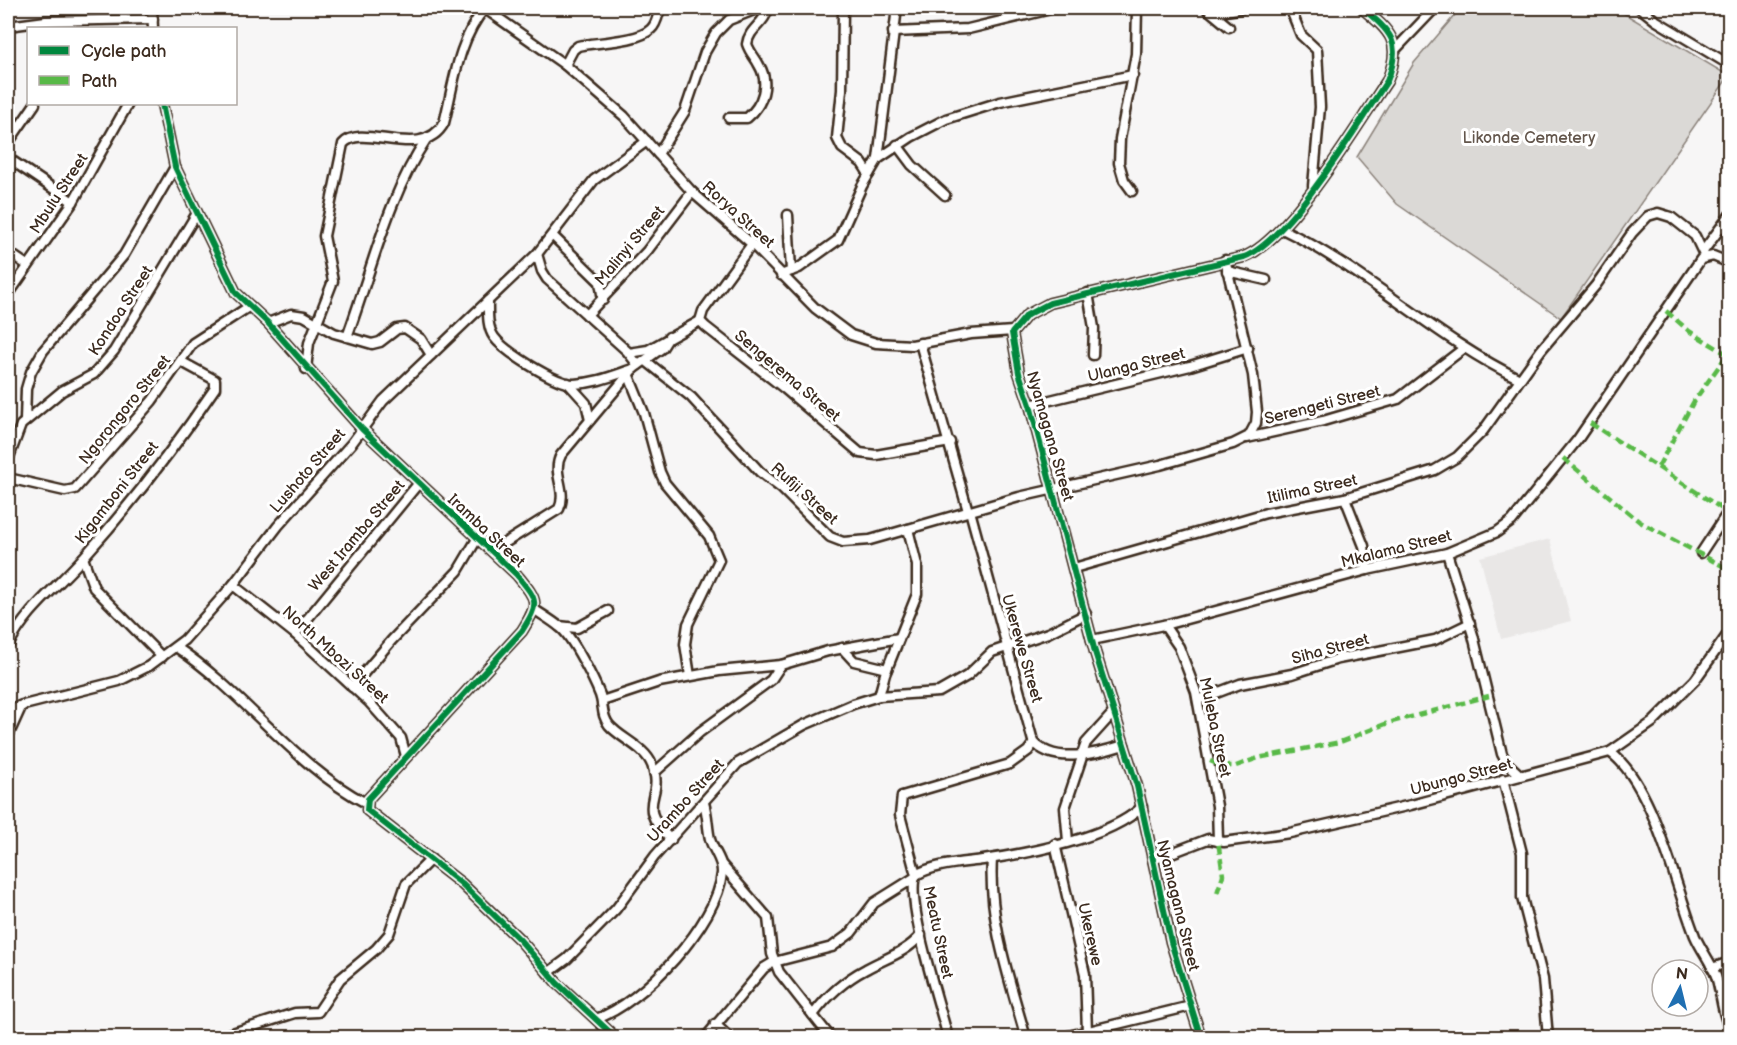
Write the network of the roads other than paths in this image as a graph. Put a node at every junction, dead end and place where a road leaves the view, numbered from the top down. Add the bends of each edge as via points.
1 (152, 8) edge
2 (660, 8) edge
3 (759, 8) edge
4 (768, 8) edge
5 (843, 8) edge
6 (897, 8) edge
7 (1054, 8) edge
8 (1137, 8) edge
9 (1206, 8) edge
10 (1243, 8) edge
11 (1290, 8) edge
12 (1362, 8) edge
13 (1435, 8) edge
14 (1640, 8) edge
15 (489, 9) edge
16 (1214, 13) junction
17 (153, 24) edge
18 (47, 25) edge
19 (8, 26) edge
20 (1229, 27) dead end
21 (893, 32) junction
22 (1395, 50) junction
23 (565, 65) junction
24 (1730, 65) edge
25 (1133, 75) junction
26 (34, 105) edge
27 (127, 105) edge
28 (162, 105) edge
29 (729, 118) dead end
30 (427, 138) junction
31 (647, 141) junction
32 (8, 143) edge
33 (897, 146) junction
34 (658, 154) junction
35 (8, 158) edge
36 (878, 159) junction
37 (175, 167) junction
38 (869, 174) junction
39 (1313, 188) junction
40 (1132, 190) dead end
41 (692, 192) junction
42 (945, 195) dead end
43 (73, 202) junction
44 (196, 213) junction
45 (1730, 215) edge
46 (788, 216) dead end
47 (1282, 229) junction
48 (553, 236) junction
49 (752, 244) junction
50 (8, 252) edge
51 (1704, 253) junction
52 (537, 254) junction
53 (1225, 260) junction
54 (1730, 263) edge
55 (27, 265) junction
56 (1227, 271) junction
57 (786, 273) junction
58 (1266, 280) dead end
59 (1088, 293) junction
60 (8, 295) edge
61 (603, 300) junction
62 (488, 301) junction
63 (250, 306) junction
64 (587, 315) junction
65 (700, 321) junction
66 (268, 323) junction
67 (318, 323) junction
68 (1013, 331) junction
69 (347, 337) junction
70 (669, 337) junction
71 (920, 344) junction
72 (1248, 348) junction
73 (1463, 349) junction
74 (629, 353) junction
75 (1093, 355) dead end
76 (431, 356) junction
77 (182, 362) junction
78 (636, 368) junction
79 (306, 369) junction
80 (1520, 379) junction
81 (568, 383) junction
82 (1030, 405) junction
83 (591, 420) junction
84 (25, 421) junction
85 (362, 429) junction
86 (1244, 439) junction
87 (950, 442) junction
88 (8, 460) edge
89 (8, 478) edge
90 (418, 484) junction
91 (1053, 489) junction
92 (1345, 498) junction
93 (1730, 509) edge
94 (969, 511) junction
95 (908, 529) junction
96 (477, 539) junction
97 (492, 551) junction
98 (1447, 553) junction
99 (1701, 553) dead end
100 (83, 558) junction
101 (1074, 568) junction
102 (1366, 570) junction
103 (233, 585) junction
104 (535, 610) junction
105 (608, 611) dead end
106 (1086, 614) junction
107 (1470, 623) junction
108 (1164, 625) junction
109 (559, 626) junction
110 (1730, 631) edge
111 (295, 634) junction
112 (899, 638) junction
113 (1092, 640) junction
114 (8, 646) edge
115 (176, 647) junction
116 (1009, 647) junction
117 (842, 648) junction
118 (162, 657) junction
119 (781, 665) junction
120 (887, 669) junction
121 (690, 676) junction
122 (352, 687) junction
123 (879, 696) junction
124 (1198, 700) junction
125 (602, 701) junction
126 (22, 705) junction
127 (8, 709) edge
128 (1114, 712) junction
129 (8, 736) edge
130 (1034, 743) junction
131 (1125, 745) junction
132 (1610, 752) junction
133 (1082, 754) junction
134 (406, 756) junction
135 (654, 773) junction
136 (1520, 775) junction
137 (1503, 779) junction
138 (704, 803) junction
139 (366, 804) junction
140 (1142, 807) junction
141 (671, 840) junction
142 (1068, 840) junction
143 (1218, 841) junction
144 (1055, 844) junction
145 (431, 859) junction
146 (992, 859) junction
147 (1153, 860) junction
148 (720, 861) junction
149 (914, 876) junction
150 (921, 935) junction
151 (774, 962) junction
152 (1730, 962) edge
153 (1712, 968) junction
154 (548, 973) junction
155 (1191, 1006) junction
156 (813, 1015) junction
157 (596, 1019) junction
158 (715, 1024) junction
159 (1730, 1029) edge
160 (1087, 1032) junction
161 (196, 1038) edge
162 (615, 1038) edge
163 (705, 1038) edge
164 (730, 1038) edge
165 (831, 1038) edge
166 (948, 1038) edge
167 (1026, 1038) edge
168 (1060, 1038) edge
169 (1201, 1038) edge
170 (1548, 1038) edge

1 - 17 street
2 - 23 street via 649,31 578,46
3 - 34 street via 729,20 716,33 705,52 685,111
4 - 29 street via 765,20 751,32 747,44 763,74 762,98 747,118
5 - 38 street via 837,138
6 - 21 street
7 - 21 street via 968,29
8 - 25 street
9 - 16 street
10 - 16 street
11 - 39 street via 1301,35 1317,50 1320,107
12 - 22 street via 1388,32
13 - 22 street
14 - 24 street
15 - 23 street, Rorya Street
15 - 30 street via 474,21 464,43 444,123
16 - 20 street
17 - 18 street
18 - 19 street
21 - 36 street
22 - 39 street via 1387,81
23 - 31 street, Rorya Street
25 - 33 street via 1000,102 946,119
25 - 40 street via 1119,163 1125,183
26 - 32 street
27 - 43 street, Mbulu Street
28 - 37 street, Iramba Street
30 - 67 street via 406,141 352,137 342,144 324,236 333,281
30 - 69 street via 405,172
31 - 34 street, Rorya Street
31 - 48 street, Lushoto Street via 594,180
33 - 36 street
33 - 42 street
34 - 41 street, Rorya Street
35 - 43 street
36 - 38 street
37 - 44 street, Iramba Street
37 - 84 street via 124,255 43,351 26,389
38 - 57 street via 838,240
39 - 47 street
41 - 49 street, Rorya Street
41 - 61 street, Malinyi Street
43 - 55 street, Mbulu Street
44 - 63 street, Iramba Street via 230,284
44 - 84 street, Kondoa Street via 153,290 102,367 88,379 62,391
45 - 51 street, Mkalama Street
46 - 57 street
47 - 53 street via 1258,252
47 - 73 street via 1310,243
48 - 52 street, Lushoto Street
48 - 61 street via 600,282
49 - 57 street, Rorya Street
49 - 65 street via 714,293
50 - 55 street
51 - 54 street
51 - 80 street, Itilima Street via 1695,236 1671,217 1658,213 1648,216
51 - 98 street, Mkalama Street via 1578,439 1512,521 1497,532
52 - 62 street, Lushoto Street
52 - 64 street, Rufiji Street via 547,279
53 - 56 street, Serengeti Street
53 - 59 street
55 - 60 street, Mbulu Street
56 - 58 street
56 - 72 street, Serengeti Street
57 - 71 street, Rorya Street via 814,308 861,339 891,345
59 - 68 street via 1033,310
59 - 75 street via 1094,328
61 - 64 street, Malinyi Street
62 - 76 street, Lushoto Street
62 - 81 street via 489,322 496,340 542,375
63 - 66 street, Iramba Street
63 - 77 street, Ngorongoro Street via 202,335
64 - 74 street, Rufiji Street
65 - 70 street
65 - 87 street, Sengerema Street via 860,453 876,455
66 - 67 street via 291,314
66 - 79 street, Iramba Street
67 - 69 street
67 - 79 street via 309,343
68 - 71 street, Rorya Street
68 - 82 street, Nyamagana Street via 1014,351
69 - 76 street via 372,345 396,329 405,328 421,339
70 - 74 street via 648,351
70 - 78 street via 662,348
71 - 87 street, Ukerewe Street
72 - 82 street, Ulanga Street
72 - 86 street, Serengeti Street via 1257,412 1252,432
73 - 80 street
73 - 86 street, Serengeti Street via 1398,399
74 - 78 street, Rufiji Street
76 - 85 street, Lushoto Street via 383,401
77 - 89 street, Ngorongoro Street via 75,489 68,492
77 - 100 street, Kigamboni Street via 214,380 215,388 129,504
78 - 81 street via 601,381
78 - 83 street
78 - 95 street, Rufiji Street via 691,397 760,472 830,537 853,542
78 - 121 street via 644,413 665,483 695,515 717,552 717,567 688,624 686,658
79 - 85 street, Iramba Street
80 - 92 street, Itilima Street via 1483,431 1457,457 1435,470
81 - 83 street via 586,403
82 - 91 street, Nyamagana Street
83 - 97 street via 557,461 555,468 562,494 559,509
84 - 88 street, Kondoa Street via 19,427
85 - 90 street, Iramba Street
85 - 103 street, Lushoto Street via 263,543
86 - 91 street, Serengeti Street via 1160,465
87 - 94 street, Ukerewe Street
90 - 96 street, Iramba Street
90 - 111 street, West Iramba Street
91 - 94 street, Rufiji Street
91 - 101 street, Nyamagana Street
92 - 101 street, Itilima Street via 1266,513
92 - 102 street via 1364,546
93 - 99 street
94 - 95 street, Rufiji Street
94 - 116 street, Ukerewe Street
95 - 112 street via 917,565 918,594
96 - 97 street, Iramba Street
96 - 122 street via 458,571
97 - 104 street, Iramba Street via 531,591
98 - 102 street, Mkalama Street
98 - 107 street
100 - 114 street, Kigamboni Street via 35,605
100 - 118 street via 94,588
101 - 106 street, Nyamagana Street
102 - 108 street, Mkalama Street
103 - 111 street, North Mbozi Street
103 - 115 street, Lushoto Street
104 - 109 street
104 - 134 street via 517,637
105 - 109 street via 577,628
106 - 113 street, Nyamagana Street
106 - 116 street, Urambo Street
107 - 124 street, Siha Street via 1435,640 1338,659 1292,674 1240,684
107 - 136 street via 1502,754
108 - 113 street, Mkalama Street
108 - 124 street, Muleba Street via 1179,648
109 - 125 street via 571,639
110 - 132 street, Ubungo Street via 1695,680 1653,722
111 - 122 street, North Mbozi Street
112 - 117 street
112 - 120 street
113 - 128 street, Nyamagana Street
115 - 118 street, Lushoto Street
115 - 139 street via 307,762
116 - 123 street, Urambo Street via 992,652 967,676 939,692
116 - 130 street, Ukerewe Street
117 - 119 street
117 - 120 street via 854,660
118 - 126 street, Lushoto Street via 118,681
119 - 121 street
119 - 135 street via 771,680 691,739
120 - 123 street
121 - 125 street via 642,686
122 - 134 street, North Mbozi Street via 401,738
123 - 138 street, Urambo Street via 804,724 738,763
124 - 143 street, Muleba Street via 1217,806
125 - 135 street via 603,716 610,726 645,755
126 - 127 street, Lushoto Street
126 - 129 street
128 - 131 street, Nyamagana Street
128 - 133 street via 1086,743
130 - 133 street via 1047,752
130 - 149 street via 1010,764 902,796 900,816
131 - 133 street
131 - 140 street, Nyamagana Street
132 - 136 street, Ubungo Street
132 - 153 street via 1625,765 1659,827 1695,937
133 - 142 street via 1065,808
134 - 139 street
135 - 141 street via 650,811
136 - 137 street, Ubungo Street
137 - 143 street, Ubungo Street via 1412,805 1290,832
137 - 170 street via 1522,853 1522,898 1543,979
138 - 141 street, Urambo Street
138 - 148 street via 710,819 710,840
139 - 145 street via 372,816
140 - 142 street, Meatu Street via 1130,818
140 - 147 street, Nyamagana Street
141 - 154 street, Urambo Street via 616,909
142 - 144 street, Meatu Street
143 - 147 street, Ubungo Street via 1208,839
144 - 146 street, Meatu Street
144 - 160 street, Ukerewe via 1085,974
145 - 154 street via 480,900
145 - 161 street via 406,884 389,934 340,979 321,1009 315,1013 295,1013 226,1035
146 - 149 street, Meatu Street via 935,868
146 - 167 street via 1002,949
147 - 155 street, Nyamagana Street via 1171,942
148 - 151 street via 768,918
148 - 157 street via 720,883 689,942 636,997
149 - 150 street, Meatu Street
149 - 151 street via 874,903 851,933 832,947
150 - 156 street via 907,950 846,981
150 - 166 street, Meatu Street
151 - 156 street
151 - 158 street via 758,974
152 - 153 street
153 - 159 street via 1720,1007
154 - 157 street
155 - 160 street
155 - 169 street, Nyamagana Street
156 - 165 street
157 - 162 street
158 - 163 street
158 - 164 street
160 - 168 street

